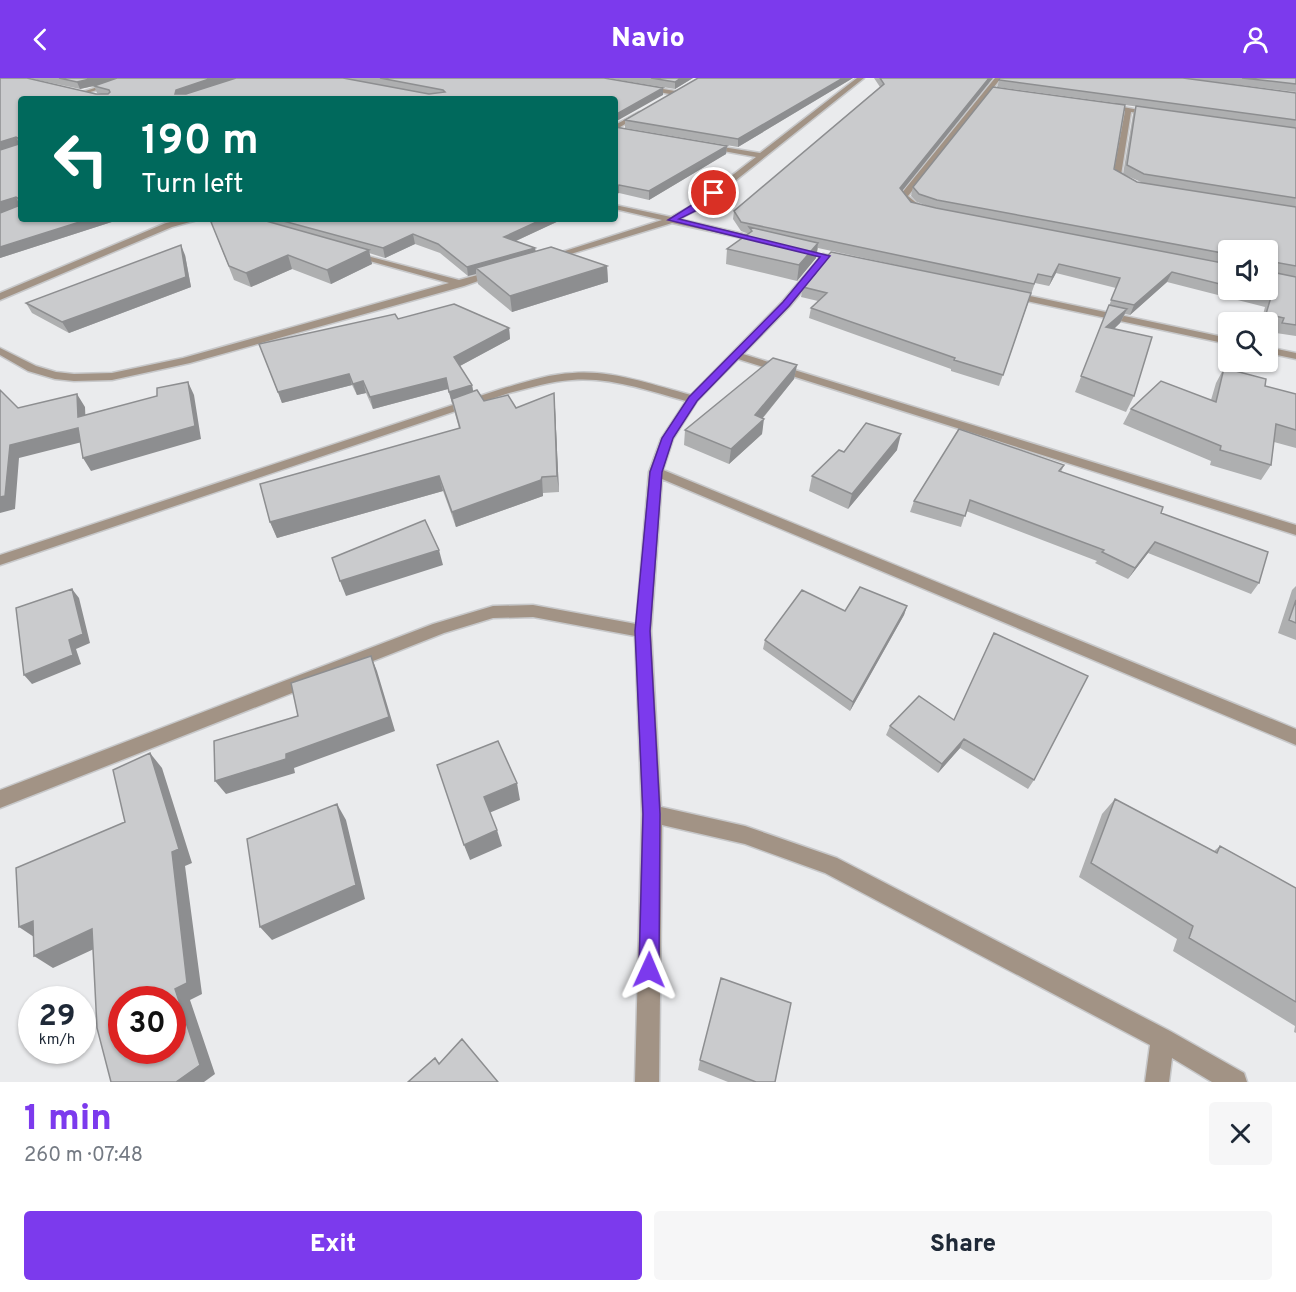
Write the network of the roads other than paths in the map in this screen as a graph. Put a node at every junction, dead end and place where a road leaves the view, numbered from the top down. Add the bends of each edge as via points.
1 (132, 78) edge
2 (847, 78) edge
3 (998, 78) edge
4 (860, 79) edge
5 (633, 86) edge
6 (684, 88) edge
7 (70, 90) edge
8 (990, 90) junction
9 (1001, 92) edge
10 (82, 93) junction
11 (675, 93) junction
12 (95, 96) edge
13 (665, 99) edge
14 (1093, 105) edge
15 (1128, 109) junction
16 (645, 110) edge
17 (1161, 114) edge
18 (618, 127) edge
19 (618, 130) edge
20 (626, 132) edge
21 (694, 144) edge
22 (763, 156) junction
23 (1138, 186) edge
24 (618, 208) edge
25 (928, 211) edge
26 (672, 220) junction
27 (183, 222) edge
28 (771, 243) edge
29 (345, 251) edge
30 (826, 256) edge
31 (539, 261) edge
32 (505, 271) edge
33 (460, 284) junction
34 (998, 292) edge
35 (0, 297) edge
36 (1218, 339) edge
37 (0, 351) edge
38 (1278, 352) edge
39 (736, 355) junction
40 (1296, 356) edge
41 (693, 399) junction
42 (656, 472) junction
43 (1296, 530) edge
44 (0, 560) edge
45 (643, 631) junction
46 (1296, 737) edge
47 (0, 799) edge
48 (652, 814) junction
49 (1162, 1039) junction
50 (647, 1082) edge
51 (1157, 1082) edge
52 (1235, 1082) edge

1 - 10 street
2 - 4 street
3 - 8 street
4 - 22 street
5 - 11 street
6 - 11 street
7 - 10 street
8 - 9 street
8 - 25 street via 904,196 913,206
10 - 12 street
11 - 13 street
14 - 15 street
15 - 17 street
15 - 23 street via 1116,176
16 - 18 street
19 - 20 street
21 - 22 street
22 - 26 street via 698,206
24 - 26 street
26 - 28 street
26 - 31 street
27 - 35 street
29 - 33 street
30 - 39 street
32 - 33 street
33 - 37 street via 186,361 121,374 66,378 36,370
34 - 36 street
38 - 40 street
39 - 41 street
39 - 43 street
41 - 42 street via 667,438
41 - 44 street via 605,378 545,380
42 - 45 street
42 - 46 street
45 - 47 street via 533,611 493,612 439,628
45 - 48 street
48 - 49 street via 745,835 830,865
48 - 50 street
49 - 51 street
49 - 52 street

